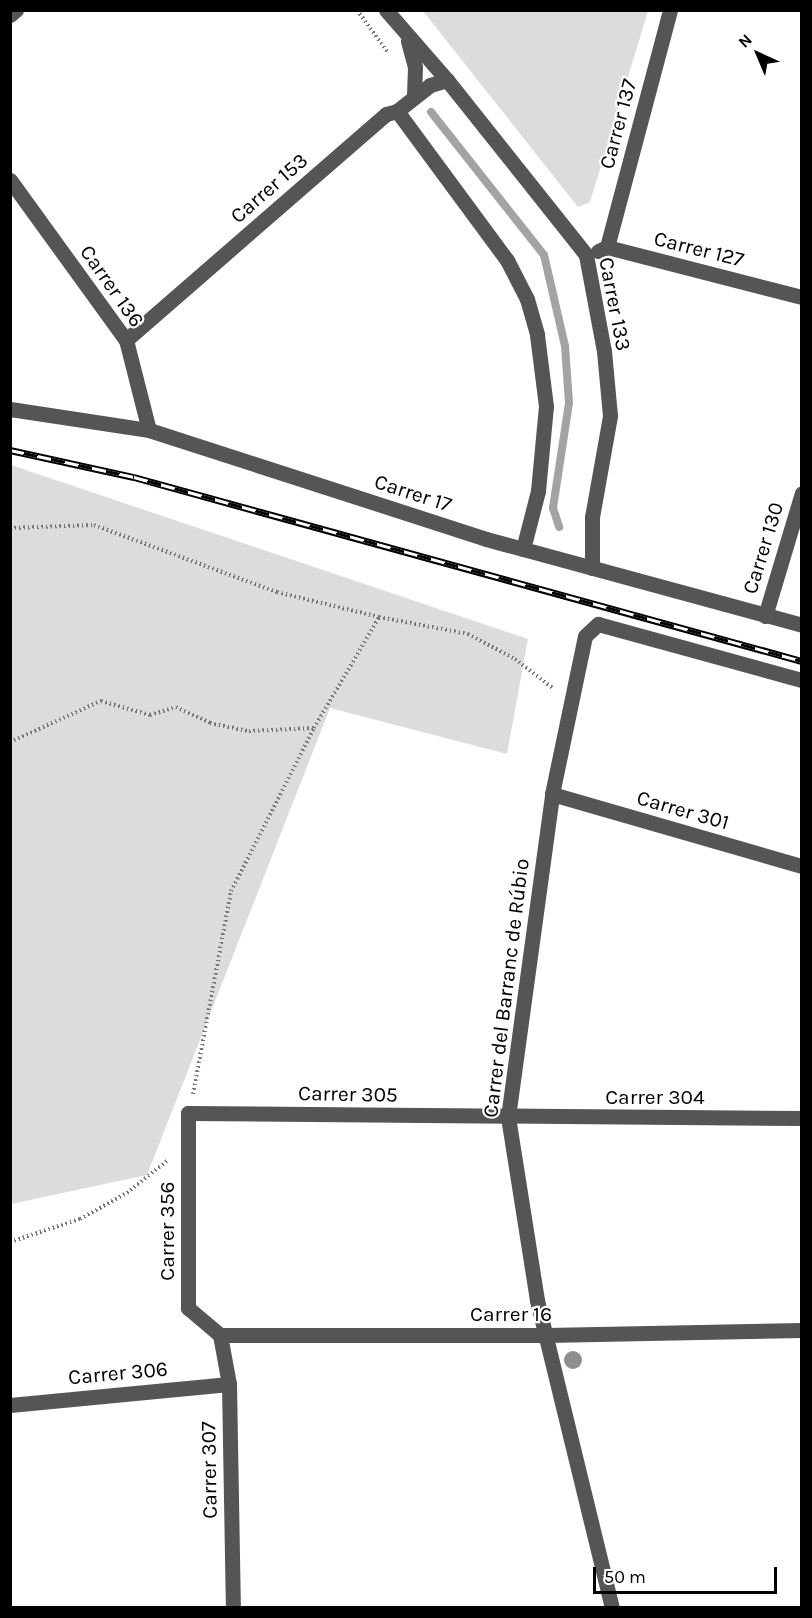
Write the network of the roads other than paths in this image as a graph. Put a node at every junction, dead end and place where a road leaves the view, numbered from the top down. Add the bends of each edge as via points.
1 (16, 10) edge
2 (386, 10) edge
3 (670, 10) edge
4 (10, 15) edge
5 (407, 38) junction
6 (447, 80) junction
7 (414, 96) junction
8 (397, 111) junction
9 (10, 180) edge
10 (607, 248) junction
11 (586, 255) junction
12 (801, 297) edge
13 (126, 340) junction
14 (10, 409) edge
15 (149, 430) junction
16 (801, 493) edge
17 (523, 549) junction
18 (592, 568) junction
19 (765, 616) junction
20 (801, 626) edge
21 (801, 680) edge
22 (552, 794) junction
23 (801, 866) edge
24 (188, 1113) joint
25 (508, 1117) junction
26 (801, 1118) edge
27 (801, 1330) edge
28 (220, 1335) junction
29 (546, 1335) junction
30 (229, 1384) junction
31 (10, 1404) edge
32 (233, 1605) dead end
33 (612, 1608) edge

1 - 4 street
2 - 5 street, Carrer 133
3 - 10 street, Carrer 137
5 - 6 street, Carrer 133
5 - 7 street, Carrer 133 via 415,67
6 - 7 street, Carrer 153
6 - 11 street, Carrer 133
7 - 8 street, Carrer 153
8 - 13 street, Carrer 153 via 386,114
8 - 17 street via 507,260 527,299 537,335 546,406 538,491
9 - 13 street, Carrer 136
10 - 11 street
10 - 12 street, Carrer 127
11 - 18 street, Carrer 133 via 604,351 610,416 592,517
13 - 15 street, Carrer 136
14 - 15 street, Carrer 17
15 - 17 street, Carrer 17
16 - 19 street, Carrer 130
17 - 18 street, Carrer 17
18 - 19 street, Carrer 17
19 - 20 street, Carrer 17
21 - 22 street, Carrer del Barranc de Rúbio via 598,624 585,636
22 - 23 street, Carrer 301
22 - 25 street, Carrer del Barranc de Rúbio
24 - 25 street, Carrer 305
24 - 28 street, Carrer 356 via 188,1308
25 - 26 street, Carrer 304
25 - 29 street, Carrer del Barranc de Rúbio
27 - 29 street, Carrer 16
28 - 29 street, Carrer 16
28 - 30 street, Carrer 307
29 - 33 street, Carrer del Barranc de Rúbio
30 - 31 street, Carrer 306
30 - 32 street, Carrer 307

